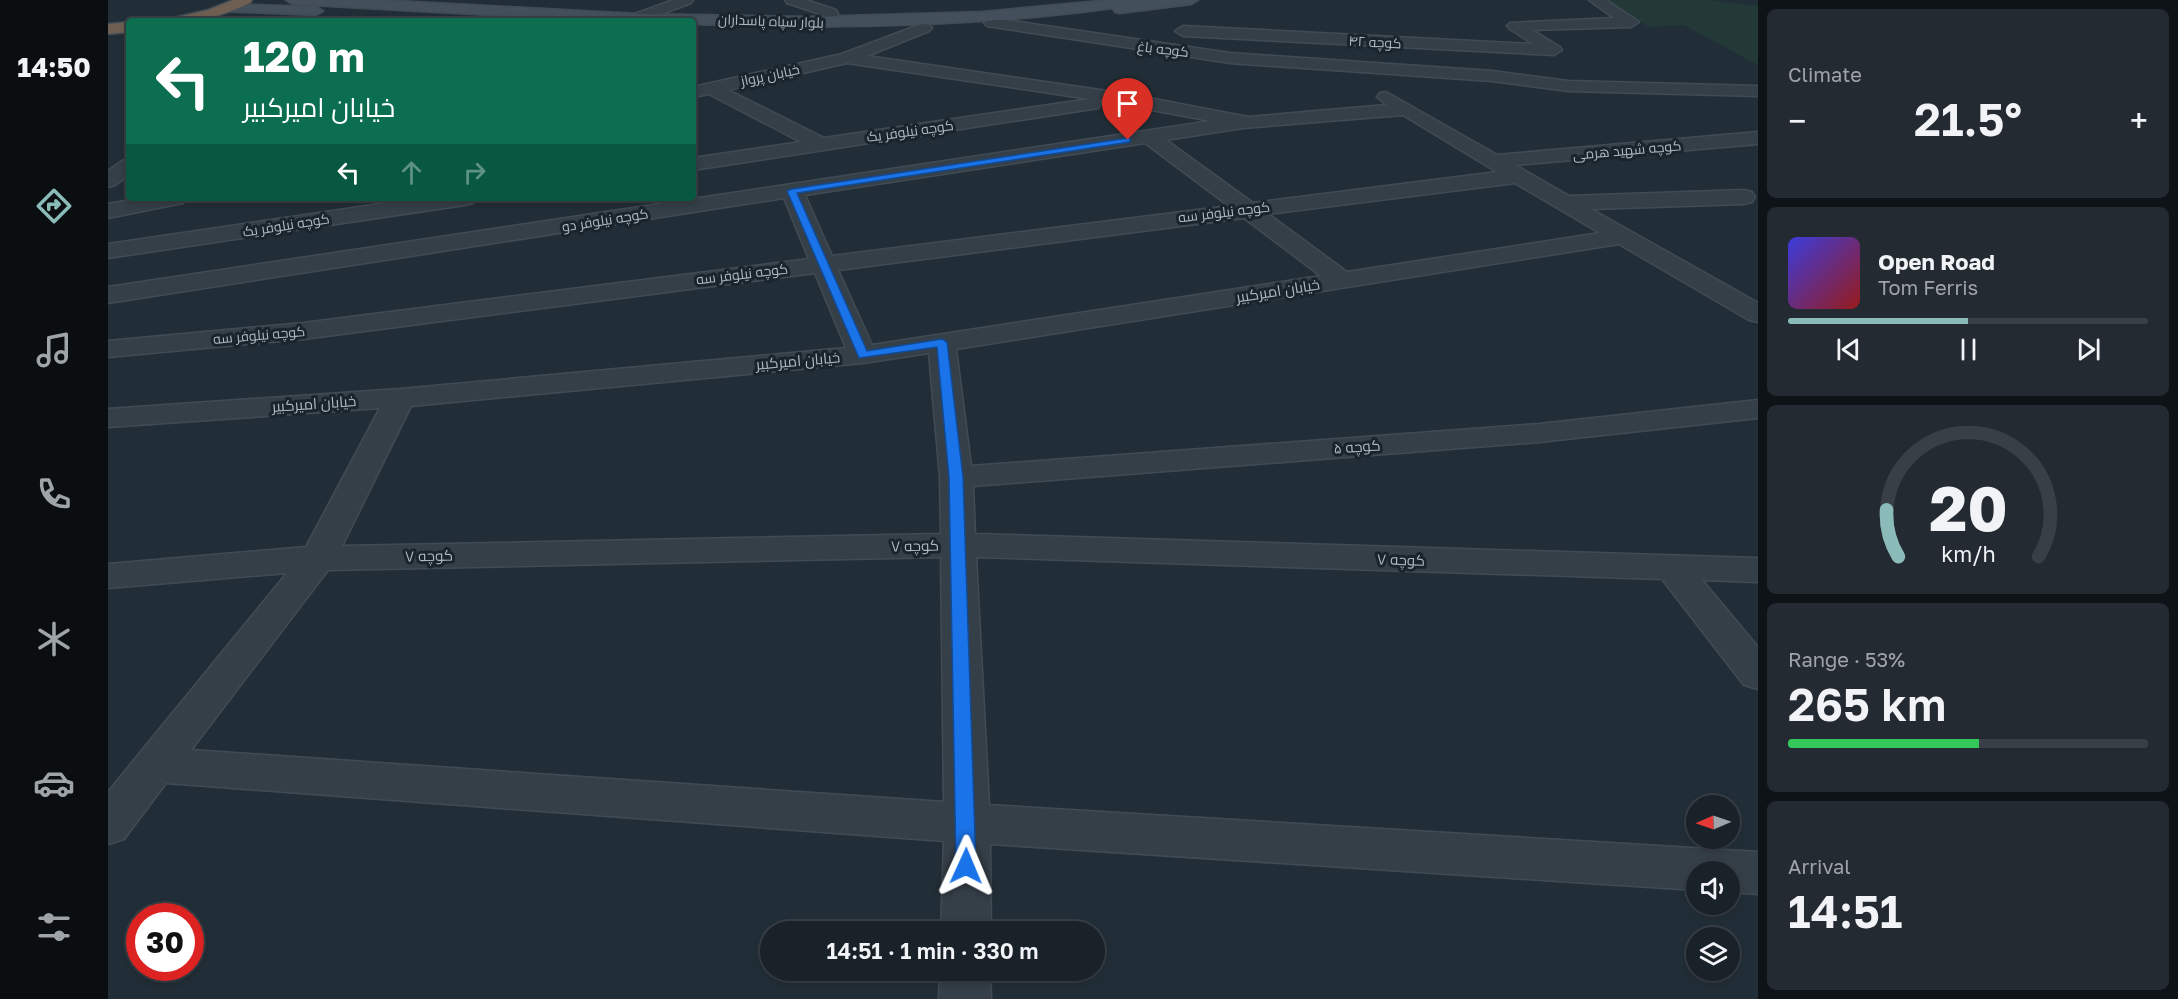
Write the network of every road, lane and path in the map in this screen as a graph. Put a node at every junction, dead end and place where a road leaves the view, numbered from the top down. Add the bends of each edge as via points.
1 (245, 0) edge
2 (293, 0) edge
3 (686, 0) edge
4 (792, 0) edge
5 (1140, 0) edge
6 (1191, 0) edge
7 (1596, 0) edge
8 (848, 4) dead end
9 (228, 8) junction
10 (640, 17) junction
11 (190, 18) edge
12 (491, 18) edge
13 (678, 18) edge
14 (696, 18) edge
15 (831, 22) junction
16 (992, 23) junction
17 (696, 26) edge
18 (126, 27) edge
19 (108, 28) edge
20 (924, 28) junction
21 (1134, 29) dead end
22 (1168, 31) dead end
23 (848, 58) junction
24 (1335, 64) junction
25 (702, 89) edge
26 (1758, 91) edge
27 (1128, 99) junction
28 (1405, 110) junction
29 (1244, 122) junction
30 (1150, 137) junction
31 (1758, 138) edge
32 (822, 145) junction
33 (732, 158) junction
34 (1495, 161) junction
35 (126, 164) edge
36 (696, 164) edge
37 (108, 165) edge
38 (126, 166) edge
39 (1518, 176) junction
40 (108, 181) edge
41 (792, 191) junction
42 (752, 197) junction
43 (1744, 198) dead end
44 (160, 201) edge
45 (445, 201) edge
46 (1568, 203) junction
47 (1244, 209) junction
48 (108, 211) edge
49 (1624, 236) junction
50 (108, 251) edge
51 (822, 264) junction
52 (1343, 281) junction
53 (1758, 293) edge
54 (108, 295) edge
55 (1728, 295) junction
56 (1758, 314) edge
57 (942, 342) junction
58 (108, 349) edge
59 (863, 356) junction
60 (400, 398) junction
61 (1758, 409) edge
62 (108, 418) edge
63 (956, 477) junction
64 (958, 545) junction
65 (318, 558) junction
66 (1673, 569) junction
67 (1758, 570) edge
68 (108, 576) edge
69 (1758, 674) edge
70 (155, 765) junction
71 (967, 823) junction
72 (108, 825) edge
73 (1758, 873) edge
74 (966, 921) edge
75 (965, 981) edge
76 (965, 999) edge

1 - 9 highway
2 - 10 main road, بلوار سپاه پاسداران
3 - 10 street
4 - 15 street
5 - 15 main road, بلوار سپاه پاسداران via 903,21
6 - 16 main road, بلوار سپاه پاسداران
7 - 22 street, کوچه ۴۲ via 1631,22 1515,26 1554,50
8 - 15 street
9 - 11 highway
9 - 12 main road
10 - 13 main road, بلوار سپاه پاسداران
14 - 15 main road, بلوار سپاه پاسداران
15 - 17 main road, بلوار سپاه پاسداران
15 - 20 main road, بلوار سپاه پاسداران
15 - 23 street
16 - 20 main road, بلوار سپاه پاسداران
16 - 21 street
16 - 24 street, کوچه باغ via 1230,58
18 - 19 highway
20 - 23 street
23 - 25 street, خیابان پرواز
23 - 27 street
24 - 26 street, کوچه باغ via 1568,86
24 - 28 street
25 - 32 street
27 - 29 street
27 - 32 street, کوچه نیلوفر یک
28 - 29 street
28 - 34 street
29 - 30 street, کوچه نیلوفر دو
30 - 41 street, کوچه نیلوفر دو
30 - 47 street
31 - 34 street, کوچه شهید هرمی
32 - 33 street, کوچه نیلوفر یک
33 - 36 street, کوچه نیلوفر یک
33 - 42 street
34 - 39 street
35 - 37 street
38 - 40 street
39 - 46 street
39 - 47 street, کوچه نیلوفر سه
41 - 42 street, کوچه نیلوفر دو
41 - 51 street
42 - 54 street, کوچه نیلوفر دو
43 - 46 street
44 - 48 street
45 - 50 street, کوچه نیلوفر یک
46 - 49 street
47 - 51 street, کوچه نیلوفر سه
47 - 52 street
49 - 52 street, خیابان امیرکبیر
49 - 55 street
51 - 58 street, کوچه نیلوفر سه via 303,331
51 - 59 street
52 - 57 street, خیابان امیرکبیر
53 - 55 street
55 - 56 street
57 - 59 street, خیابان امیرکبیر
57 - 63 street
59 - 60 street, خیابان امیرکبیر
60 - 62 street, خیابان امیرکبیر
60 - 65 street
61 - 63 street, کوچه ۵ via 1539,433
63 - 64 street
64 - 65 street, کوچه ۷
64 - 66 street, کوچه ۷
64 - 71 street
65 - 68 street, کوچه ۷
65 - 70 street
66 - 67 street, کوچه ۷
66 - 69 street
70 - 71 street
70 - 72 street
71 - 73 street
71 - 74 street
75 - 76 street

